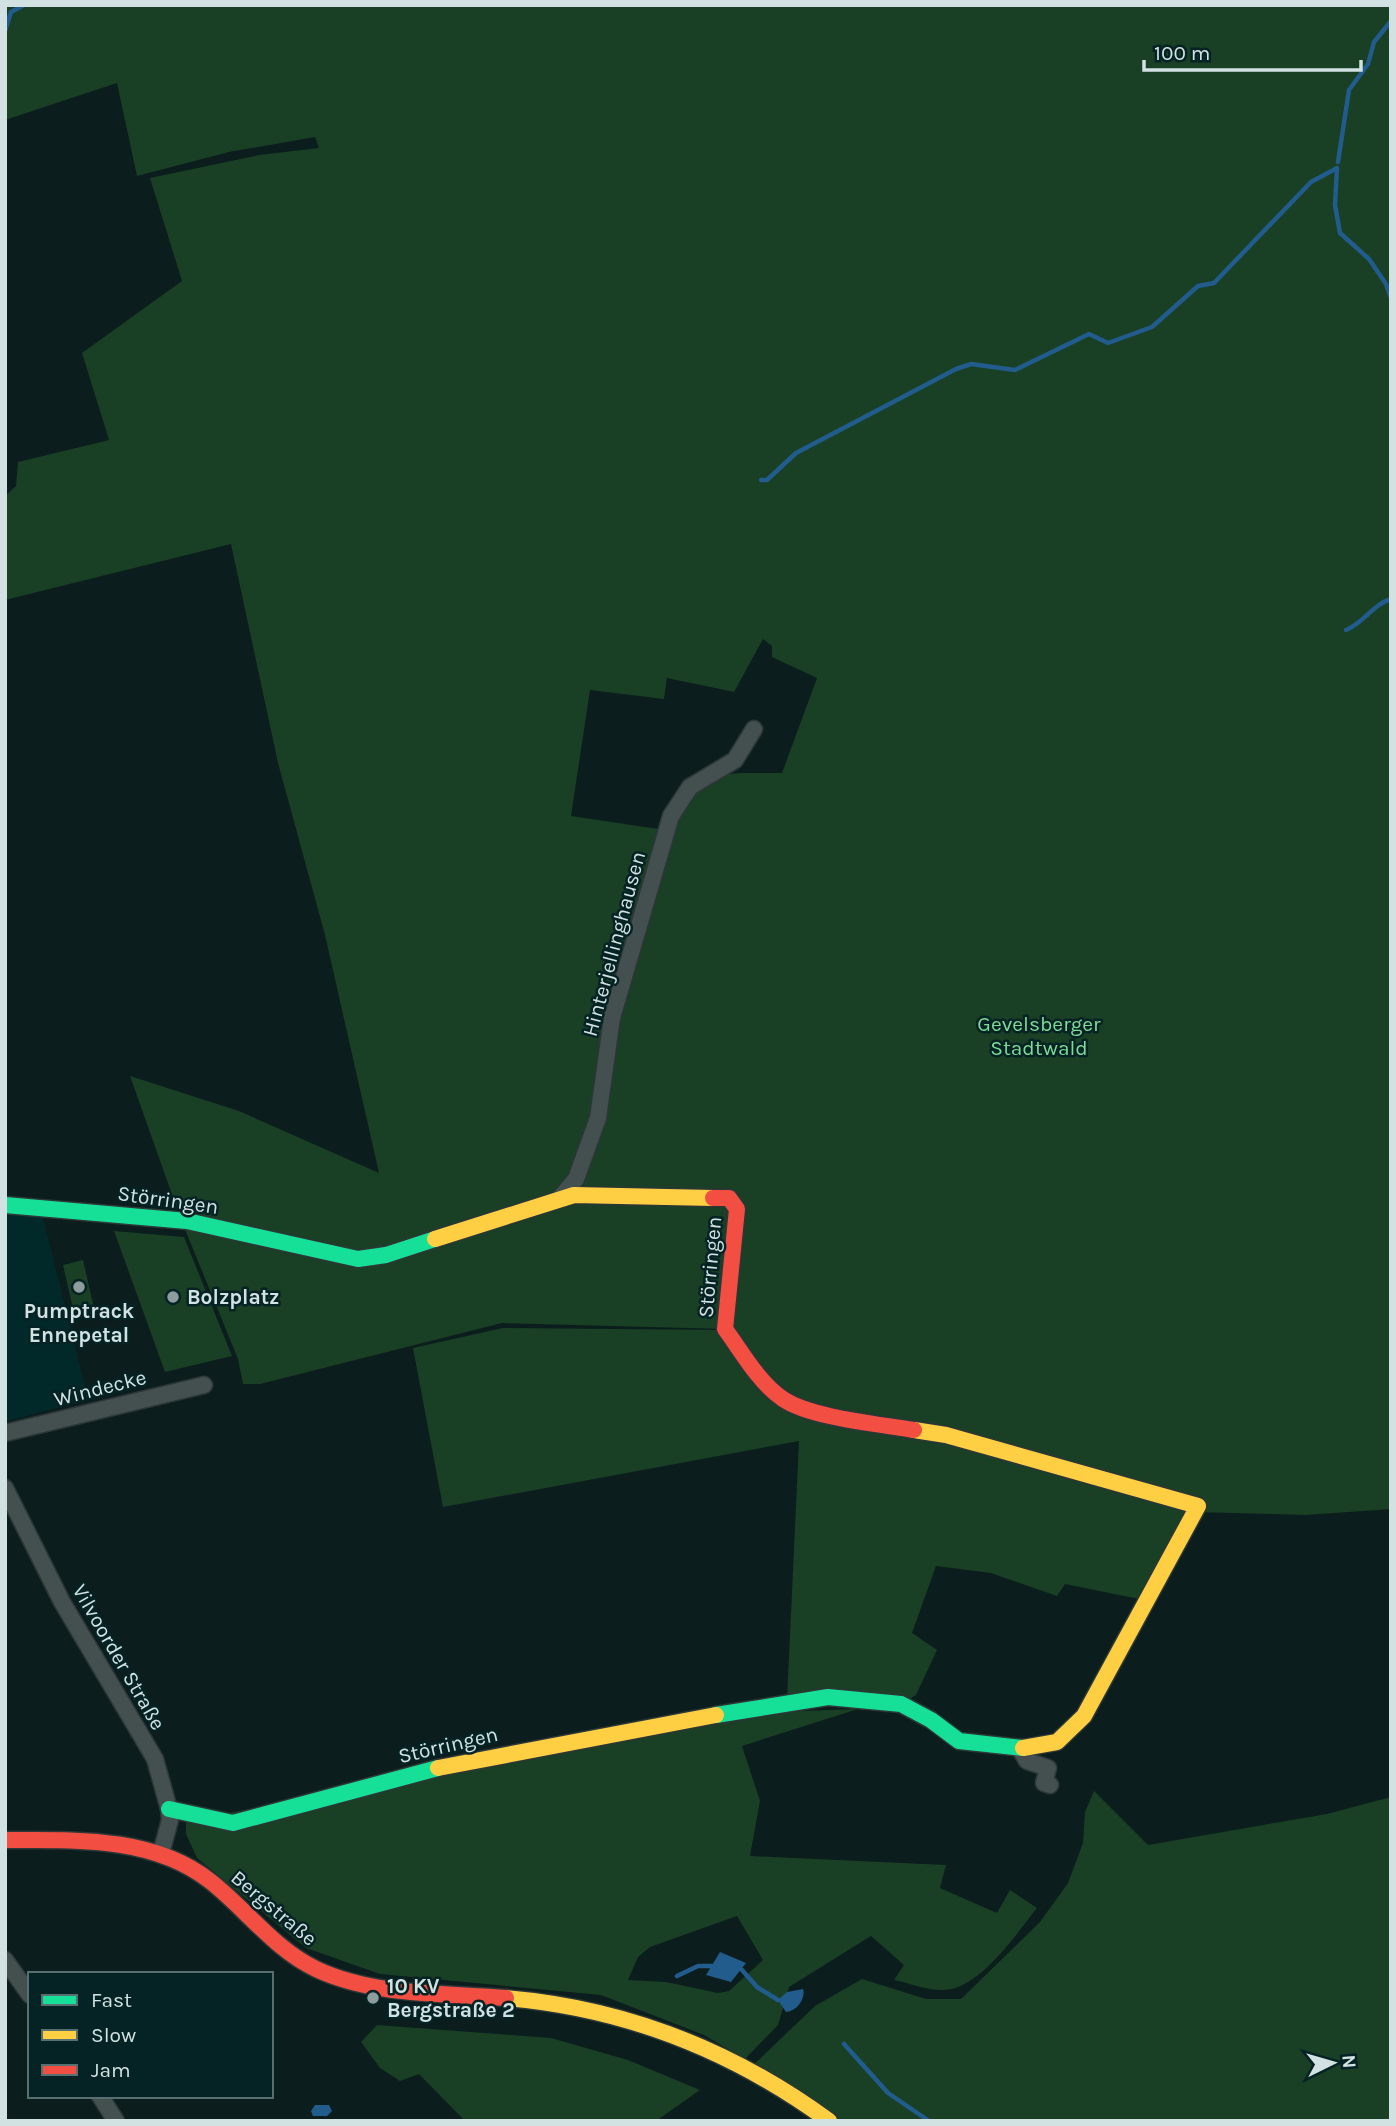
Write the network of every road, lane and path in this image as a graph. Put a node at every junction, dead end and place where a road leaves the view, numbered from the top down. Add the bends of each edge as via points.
1 (754, 729) dead end
2 (560, 1198) junction
3 (5, 1205) edge
4 (204, 1385) dead end
5 (5, 1433) edge
6 (5, 1488) edge
7 (1020, 1749) junction
8 (1050, 1785) dead end
9 (169, 1809) junction
10 (5, 1840) edge
11 (161, 1853) junction
12 (5, 1960) edge
13 (28, 1993) edge
14 (101, 2098) edge
15 (116, 2121) edge
16 (829, 2121) edge

1 - 2 street, Hinterjellinghausen via 735,760 690,786 671,816 612,1018 598,1118 576,1179
2 - 3 street, Störringen via 386,1255 358,1259 187,1221
2 - 7 street, Störringen via 729,1198 737,1209 725,1329 784,1400 824,1414 946,1435 1198,1506 1084,1716 1057,1742
4 - 5 street, Windecke
6 - 9 street, Vilvoorder Straße via 62,1602 155,1759
7 - 8 street, Störringen via 1027,1762 1048,1768 1044,1783
7 - 9 street, Störringen via 959,1741 901,1704 817,1698 452,1764 233,1823
9 - 11 street, Vilvoorder Straße
10 - 11 street, Bergstraße via 102,1842
11 - 16 street, Bergstraße via 206,1878 308,1965 332,1975 376,1987 541,2001 608,2014 749,2069 795,2094
12 - 13 street
14 - 15 street

